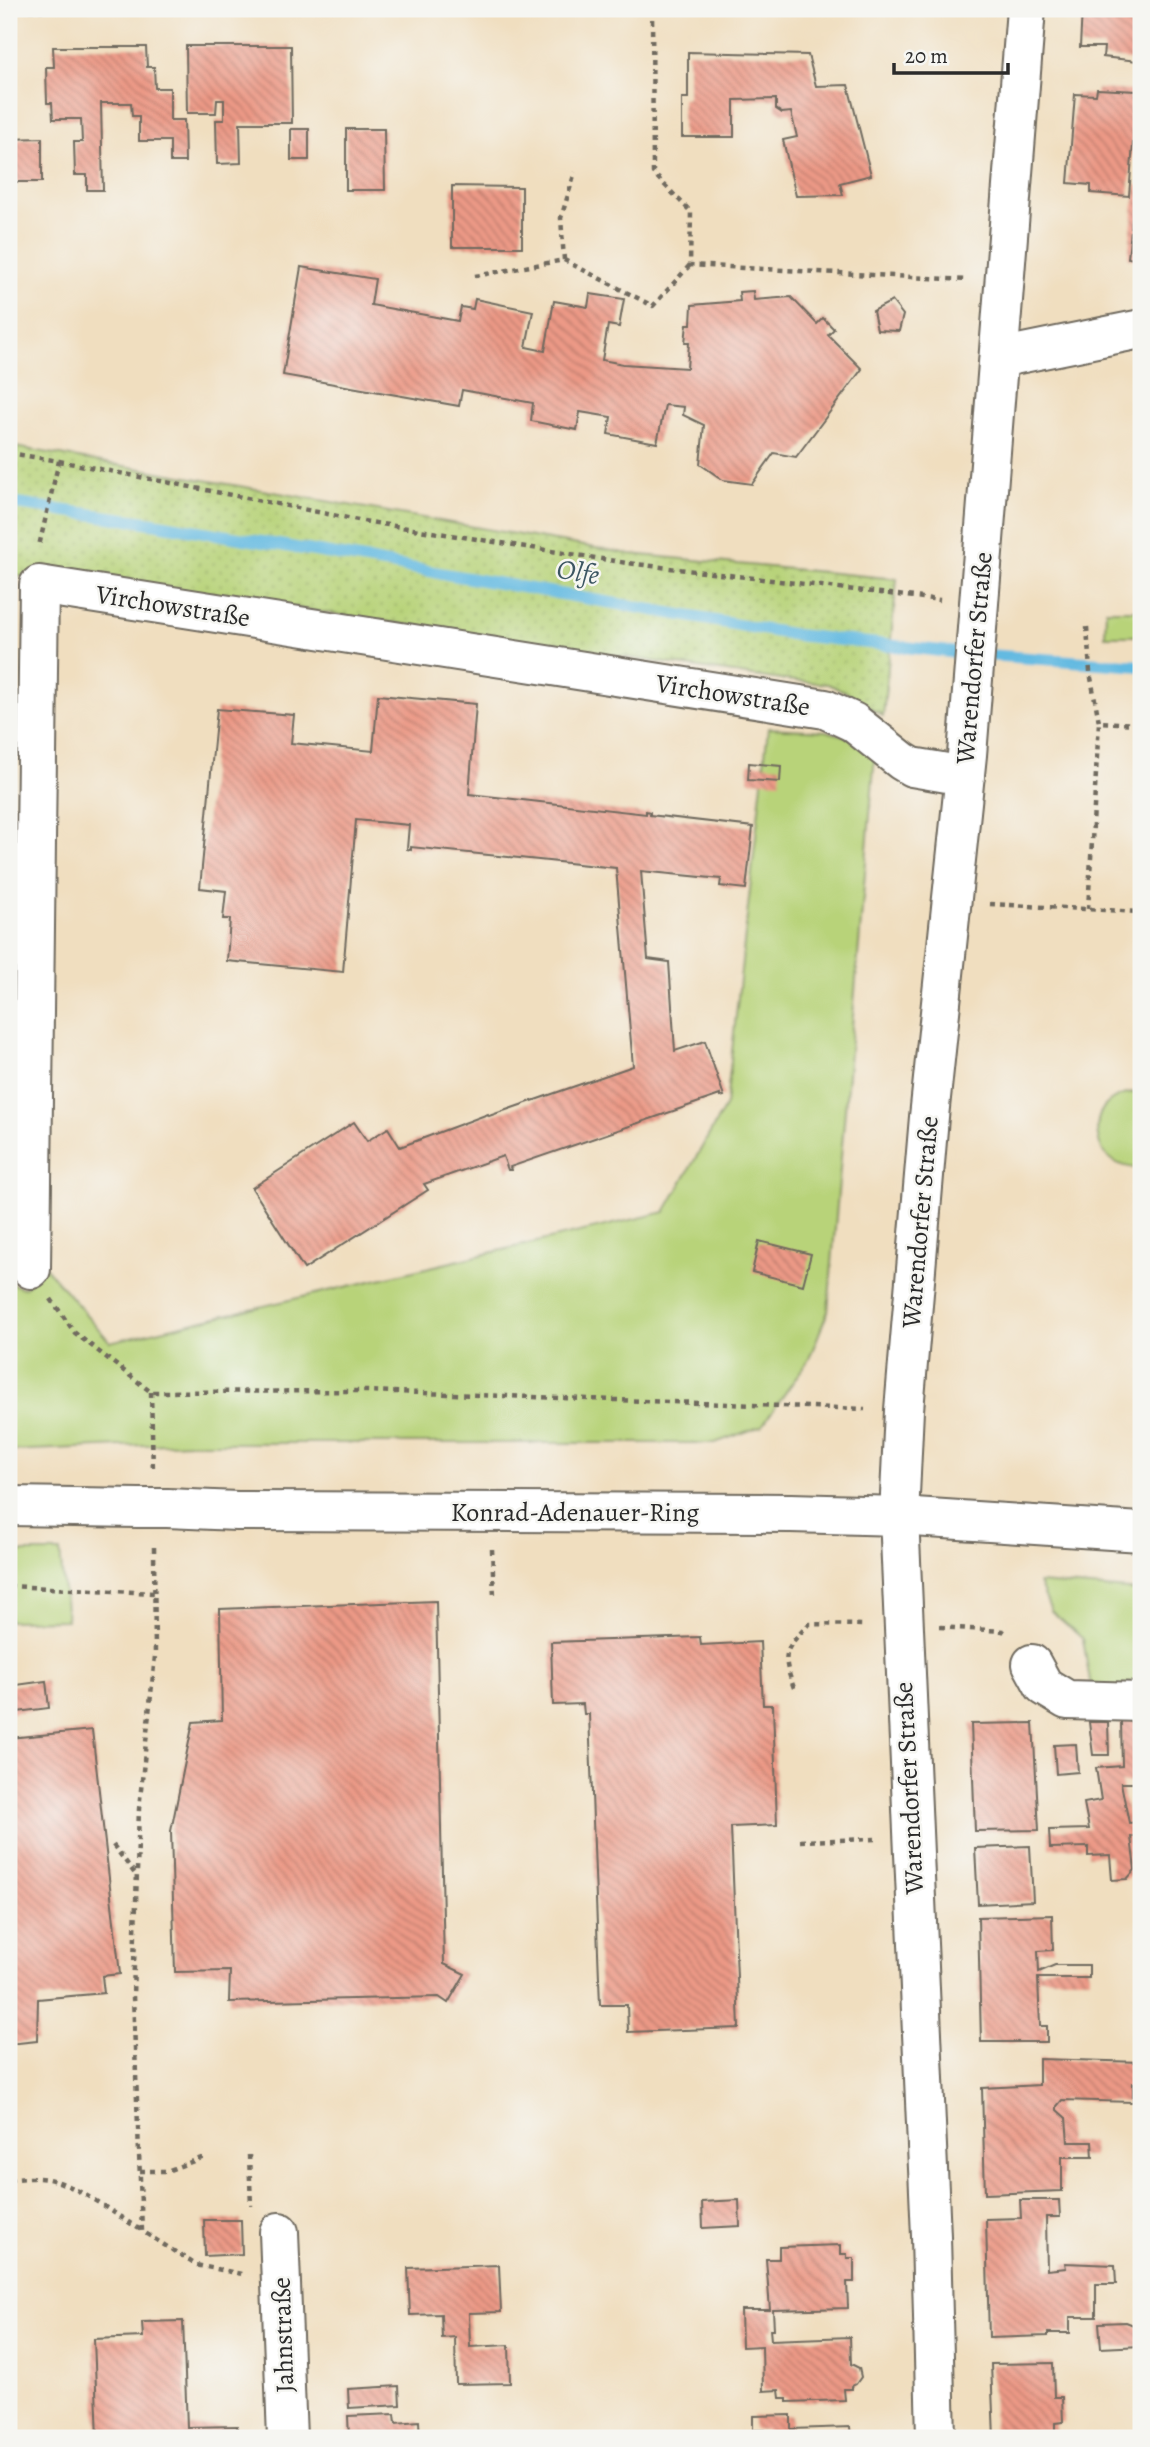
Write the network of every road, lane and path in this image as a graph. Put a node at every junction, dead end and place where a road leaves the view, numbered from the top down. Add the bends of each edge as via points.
1 (359, 9) edge
2 (652, 9) edge
3 (1026, 9) edge
4 (9, 10) edge
5 (575, 172) dead end
6 (564, 260) junction
7 (690, 265) junction
8 (475, 276) dead end
9 (1006, 282) junction
10 (1141, 329) edge
11 (999, 358) junction
12 (9, 453) edge
13 (59, 461) junction
14 (40, 535) dead end
15 (978, 617) junction
16 (1087, 627) dead end
17 (1099, 722) junction
18 (1141, 724) edge
19 (965, 776) junction
20 (951, 902) junction
21 (1088, 909) junction
22 (1141, 912) edge
23 (31, 1269) joint
24 (151, 1392) junction
25 (904, 1410) junction
26 (153, 1473) dead end
27 (9, 1506) edge
28 (491, 1511) junction
29 (899, 1516) junction
30 (153, 1519) junction
31 (1141, 1532) edge
32 (9, 1586) edge
33 (155, 1593) junction
34 (494, 1598) dead end
35 (902, 1625) junction
36 (1032, 1664) joint
37 (794, 1688) dead end
38 (1141, 1702) edge
39 (911, 1837) junction
40 (800, 1841) dead end
41 (113, 1845) dead end
42 (137, 1875) junction
43 (207, 2156) dead end
44 (140, 2171) junction
45 (9, 2180) edge
46 (142, 2231) junction
47 (279, 2232) dead end
48 (281, 2276) junction
49 (287, 2438) edge
50 (936, 2438) edge

1 - 4 path
2 - 7 path via 653,173 691,212
3 - 9 street, Warendorfer Straße
5 - 6 path via 561,218
6 - 7 path via 653,306
6 - 8 path
7 - 9 path
9 - 11 street, Warendorfer Straße
10 - 11 street
11 - 15 street, Warendorfer Straße
12 - 13 path
13 - 14 path
13 - 15 path via 363,521
15 - 19 street, Warendorfer Straße
16 - 17 path
17 - 18 path
17 - 21 path
19 - 20 street, Warendorfer Straße
19 - 23 street, Virchowstraße via 912,767 853,722 825,709 39,586
20 - 21 path
20 - 25 street, Warendorfer Straße
21 - 22 path
23 - 24 path via 75,1333
24 - 25 path via 367,1391
24 - 26 path
25 - 29 street, Warendorfer Straße
27 - 30 street, Konrad-Adenauer-Ring
28 - 29 street, Konrad-Adenauer-Ring
28 - 30 street, Konrad-Adenauer-Ring via 237,1511
28 - 34 path
29 - 31 street, Konrad-Adenauer-Ring
29 - 35 street, Warendorfer Straße
30 - 33 path
32 - 33 path
33 - 42 path via 155,1656
35 - 36 path via 1003,1631
35 - 37 path via 809,1624 789,1645 786,1655
35 - 39 street, Warendorfer Straße
36 - 38 street via 1044,1686 1067,1700
39 - 40 path
39 - 50 street, Warendorfer Straße
41 - 42 path
42 - 44 path via 133,1996
43 - 44 path via 167,2171
44 - 46 path
45 - 46 path via 50,2179
46 - 48 path via 196,2265 253,2276
47 - 48 street, Jahnstraße
48 - 49 street, Jahnstraße

